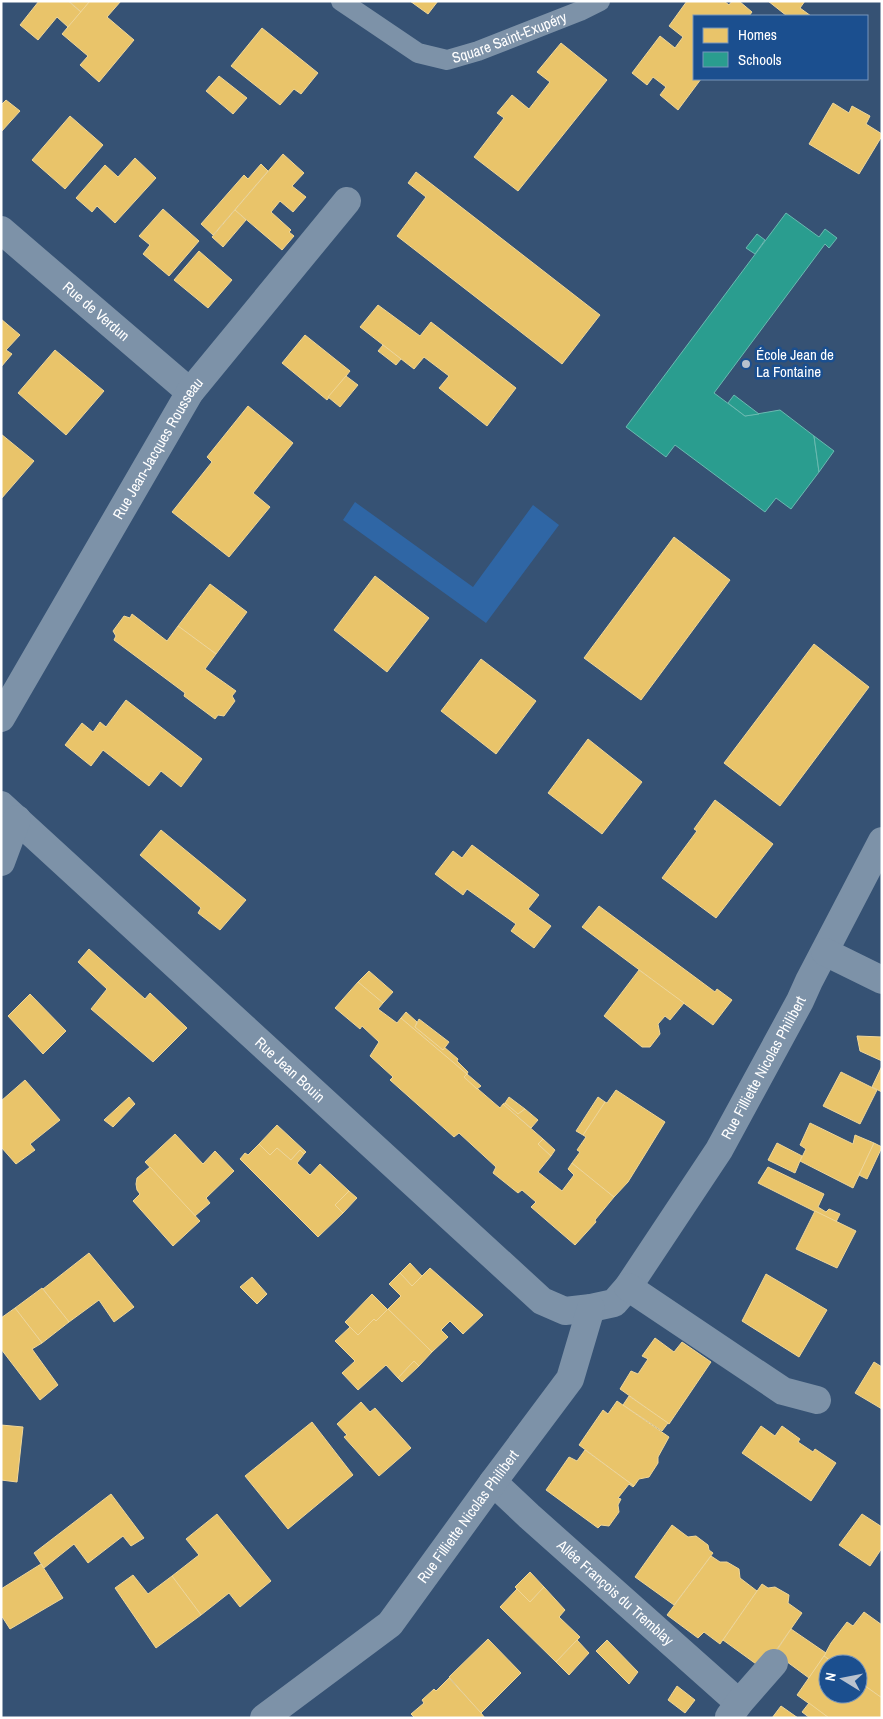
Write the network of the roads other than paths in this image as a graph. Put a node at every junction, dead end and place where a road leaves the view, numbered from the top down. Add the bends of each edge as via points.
1 (341, 1) edge
2 (600, 1) edge
3 (346, 201) dead end
4 (1, 230) edge
5 (190, 392) junction
6 (1, 718) edge
7 (9, 812) edge
8 (882, 841) edge
9 (1, 862) edge
10 (824, 952) junction
11 (882, 980) edge
12 (628, 1287) junction
13 (591, 1308) junction
14 (817, 1400) dead end
15 (493, 1482) junction
16 (774, 1663) dead end
17 (734, 1710) edge
18 (264, 1718) edge

1 - 2 lane, Square Saint-Exupéry via 418,53 447,60 478,51
3 - 5 street, Rue Jean-Jacques Rousseau
4 - 5 street, Rue de Verdun
5 - 6 street, Rue Jean-Jacques Rousseau
7 - 9 street
7 - 13 street, Rue Jean Bouin via 542,1301 565,1311
8 - 10 street, Rue Filliette Nicolas Philibert
10 - 11 street
10 - 12 street, Rue Filliette Nicolas Philibert via 719,1150
12 - 13 street, Rue Filliette Nicolas Philibert via 614,1302
12 - 14 street via 783,1391
13 - 15 street, Rue Filliette Nicolas Philibert via 570,1379
15 - 17 street, Allée François du Tremblay
15 - 18 street, Rue Filliette Nicolas Philibert via 390,1624
16 - 17 street, Allée François du Tremblay

